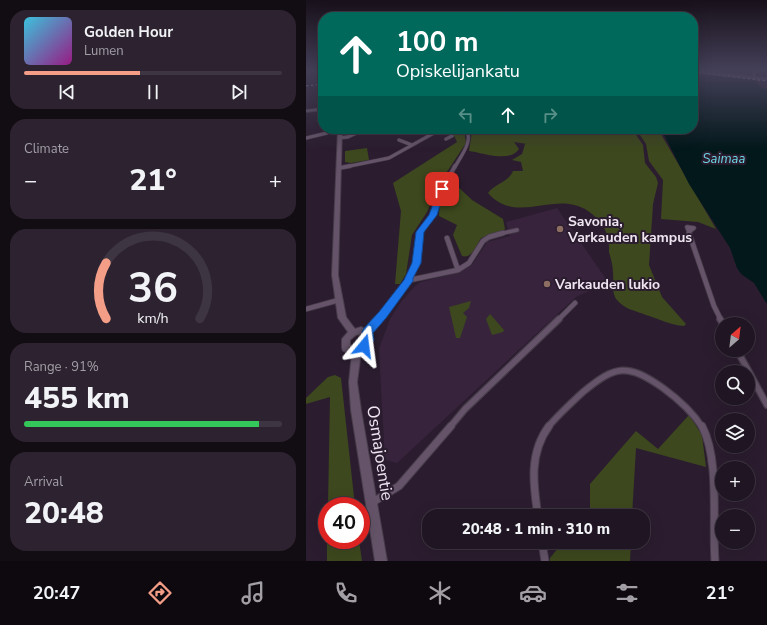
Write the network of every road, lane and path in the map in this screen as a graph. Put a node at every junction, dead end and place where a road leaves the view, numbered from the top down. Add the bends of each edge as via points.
1 (318, 110) edge
2 (306, 111) edge
3 (323, 134) edge
4 (340, 134) edge
5 (354, 134) edge
6 (432, 134) edge
7 (451, 134) edge
8 (468, 134) edge
9 (306, 138) edge
10 (340, 138) junction
11 (446, 139) dead end
12 (399, 140) dead end
13 (412, 145) junction
14 (339, 168) junction
15 (517, 230) dead end
16 (688, 232) dead end
17 (447, 238) dead end
18 (458, 270) junction
19 (409, 281) junction
20 (339, 300) junction
21 (575, 304) dead end
22 (306, 309) edge
23 (720, 317) edge
24 (367, 332) junction
25 (352, 333) junction
26 (357, 350) junction
27 (741, 357) edge
28 (767, 405) edge
29 (372, 503) junction
30 (537, 509) edge
31 (543, 549) edge
32 (381, 561) edge
33 (545, 561) edge
34 (715, 561) edge

1 - 2 street
3 - 9 street
4 - 10 street
5 - 10 street
6 - 13 street
7 - 11 street via 452,136
8 - 19 street via 468,143 438,197 433,215 420,232 417,263
10 - 14 street
12 - 13 street
13 - 14 street via 386,159
14 - 20 street via 335,275
15 - 18 street via 483,242 469,263
16 - 23 street
17 - 18 street
18 - 19 street
19 - 24 street
20 - 22 street
20 - 25 street via 342,318
21 - 29 street via 465,409 399,486
24 - 25 street via 361,330
24 - 26 street via 370,337 367,343
25 - 26 street via 346,339 345,346 349,350
26 - 29 street, Osmajoentie via 353,382
27 - 28 street
29 - 32 street, Osmajoentie
30 - 34 street via 533,472 535,456 538,444 551,422 601,377 610,372 628,371 645,377 685,405 699,422 708,440 712,460
31 - 33 street

